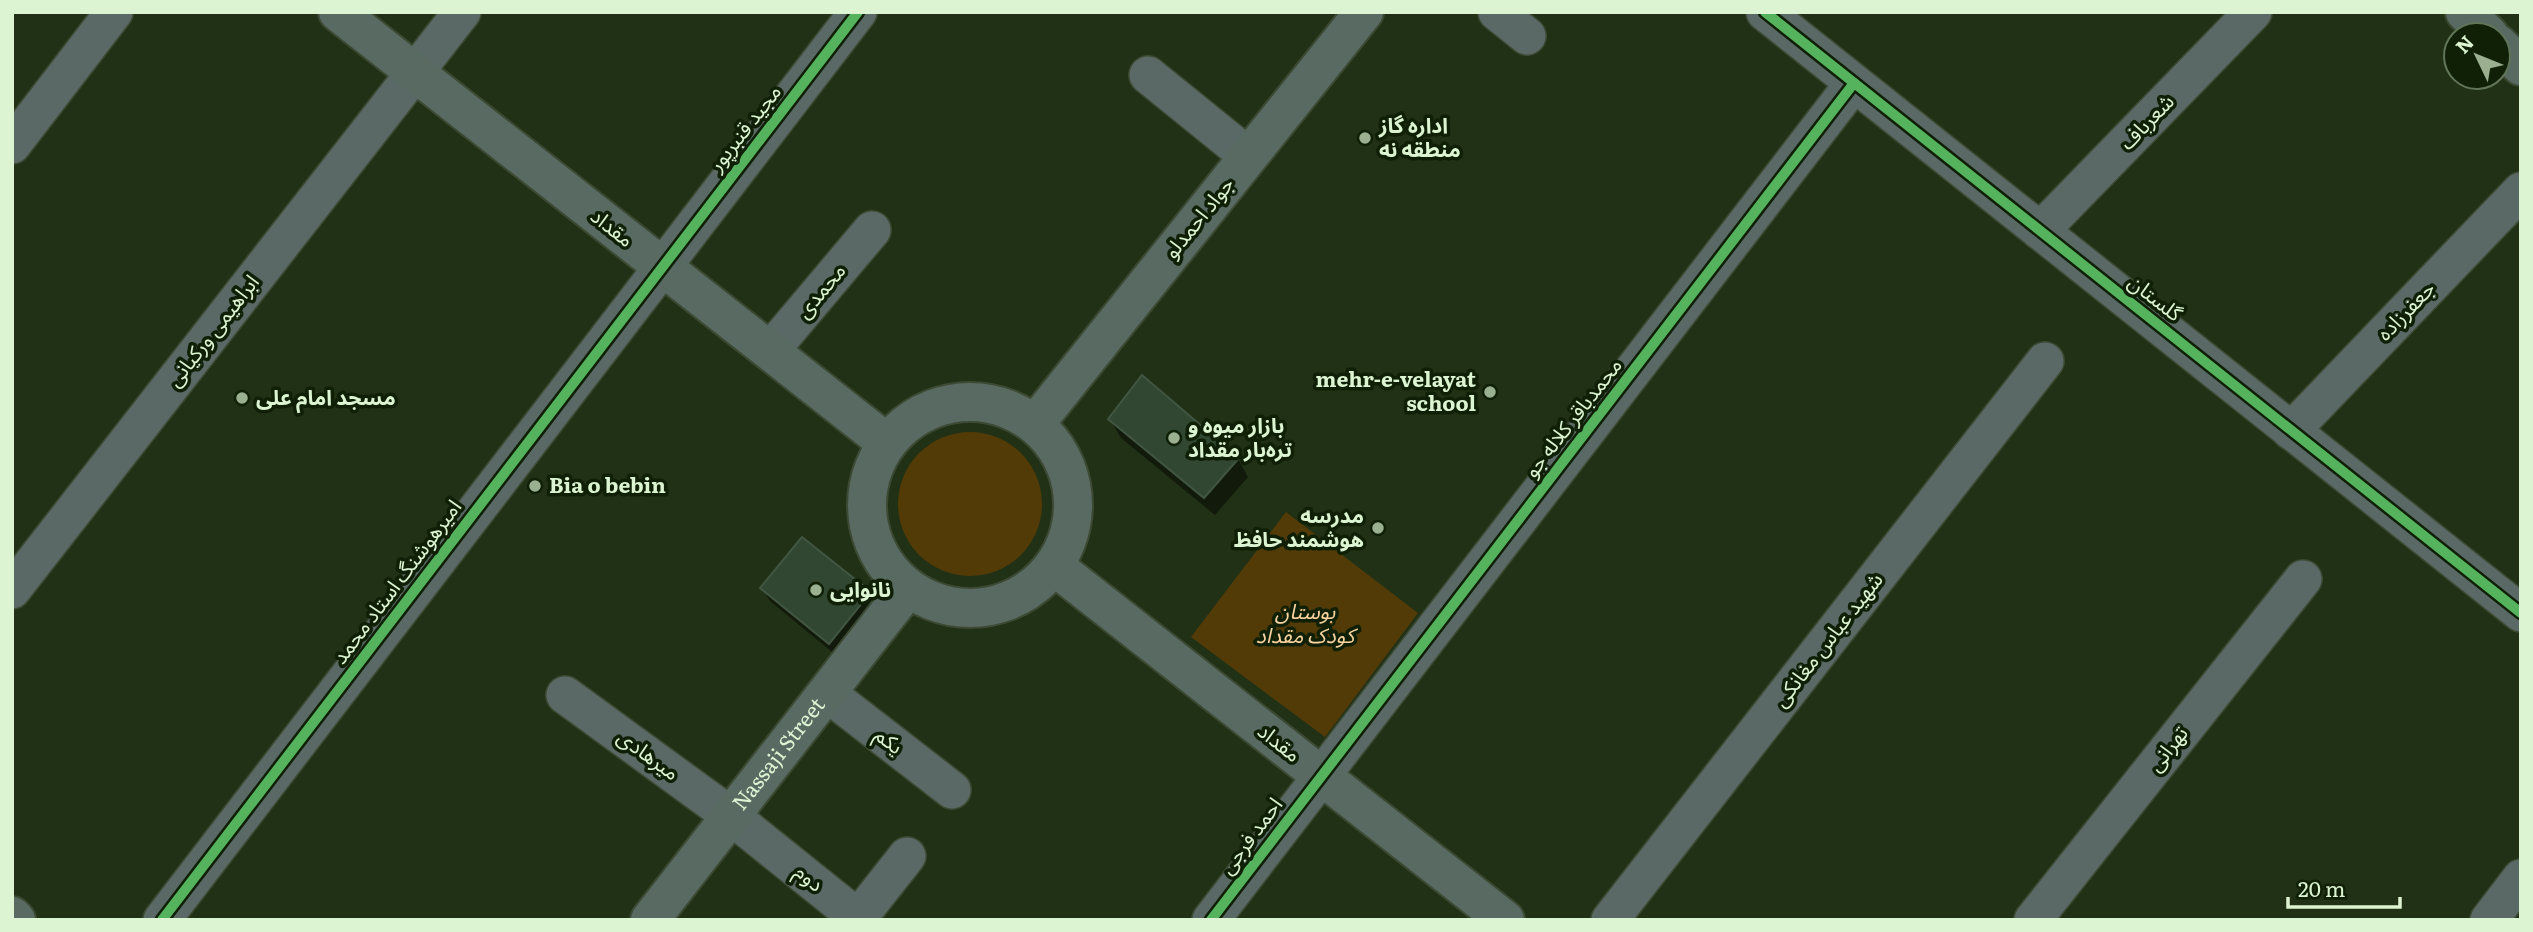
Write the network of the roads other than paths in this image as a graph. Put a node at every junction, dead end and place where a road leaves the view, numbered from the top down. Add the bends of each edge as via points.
1 (114, 12) edge
2 (338, 12) edge
3 (462, 12) edge
4 (858, 12) edge
5 (1364, 12) edge
6 (1497, 12) edge
7 (2253, 12) edge
8 (1787, 19) edge
9 (1527, 36) dead end
10 (415, 73) junction
11 (1148, 75) dead end
12 (1854, 83) junction
13 (12, 145) edge
14 (1248, 156) junction
15 (2521, 191) edge
16 (872, 230) dead end
17 (2040, 231) junction
18 (663, 267) junction
19 (770, 351) junction
20 (2045, 360) dead end
21 (1035, 424) junction
22 (2291, 430) junction
23 (887, 443) junction
24 (1054, 566) junction
25 (2303, 579) dead end
26 (908, 588) junction
27 (12, 590) edge
28 (2521, 613) edge
29 (827, 693) junction
30 (565, 695) dead end
31 (1322, 776) junction
32 (952, 790) dead end
33 (731, 816) junction
34 (907, 856) dead end
35 (2521, 878) edge
36 (12, 916) edge
37 (16, 920) edge
38 (162, 920) edge
39 (650, 920) edge
40 (1212, 920) edge
41 (1505, 920) edge
42 (1610, 920) edge
43 (2033, 920) edge
44 (2489, 920) edge

1 - 13 street
2 - 10 street, مقداد
3 - 10 street, ابراهیمی ورکیانی
4 - 18 street, مجید قنبرپور
5 - 14 street, جواد احمدلو
6 - 9 street
7 - 17 street, شعرباف
8 - 12 street, گلستان
10 - 18 street, مقداد
10 - 27 street, ابراهیمی ورکیانی
11 - 14 street
12 - 17 street, گلستان
12 - 31 street, محمدباقر کلاله جو
14 - 21 street, جواد احمدلو
15 - 22 street, جعفرزاده
16 - 19 street, محمدی
17 - 22 street, گلستان
18 - 19 street, مقداد
18 - 38 street, امیرهوشنگ استاد محمد
19 - 23 street, مقداد
20 - 42 street, شهید عباس مغانکی
21 - 23 street via 1006,407 974,401 941,405 911,420
21 - 24 street via 1057,447 1070,476 1074,507 1068,538
22 - 28 street, گلستان
23 - 26 street via 870,482 871,536 886,565
24 - 26 street via 1030,589 1001,603 969,608 936,603
24 - 31 street, مقداد
25 - 43 street, تهرانی
26 - 29 street, Nassaji Street
29 - 32 street, یکم
29 - 33 street, Nassaji Street
30 - 33 street, میرهادی
31 - 40 street, احمد فرجی
31 - 41 street, مقداد
33 - 34 street, دوم via 858,918
33 - 39 street, Nassaji Street
35 - 44 street
36 - 37 street

